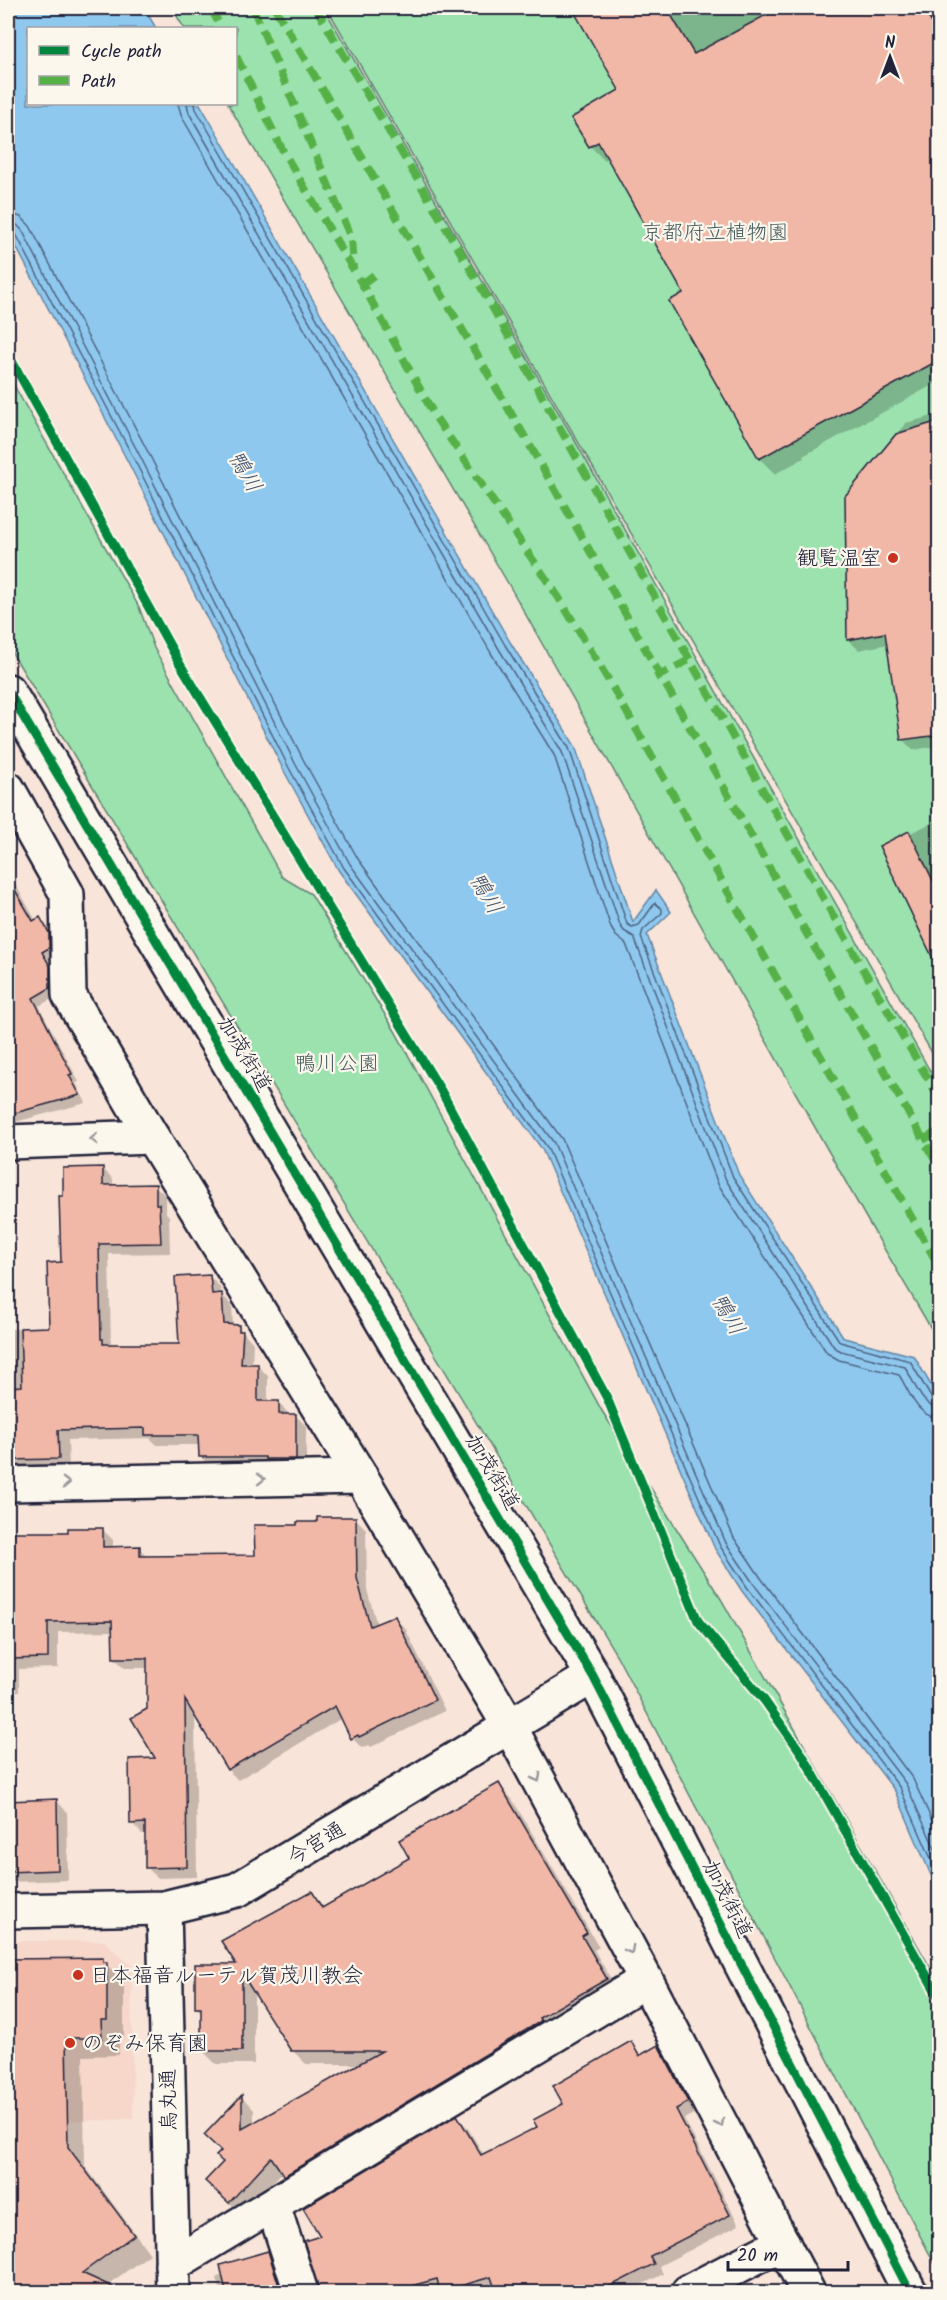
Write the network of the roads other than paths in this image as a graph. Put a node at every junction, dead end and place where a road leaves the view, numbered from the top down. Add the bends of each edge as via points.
1 (8, 691) edge
2 (8, 789) edge
3 (152, 1137) junction
4 (8, 1142) edge
5 (361, 1477) junction
6 (8, 1485) edge
7 (593, 1676) junction
8 (510, 1726) junction
9 (164, 1908) junction
10 (8, 1911) edge
11 (646, 1980) junction
12 (273, 2205) junction
13 (783, 2243) junction
14 (173, 2279) edge
15 (301, 2292) edge
16 (688, 2292) edge
17 (808, 2292) edge
18 (910, 2292) edge

1 - 7 street, 加茂街道
2 - 3 street via 67,894 69,996
3 -> 4 street
3 - 5 street
6 -> 5 street
5 - 8 street
7 - 8 street, 今宮通
7 - 18 street, 加茂街道
8 - 9 street, 今宮通 via 237,1890
8 -> 11 street
9 - 10 street, 今宮通
9 - 14 street, 烏丸通
11 - 12 street
11 -> 13 street
12 - 14 street
12 - 15 street
13 - 16 street
13 - 17 street

